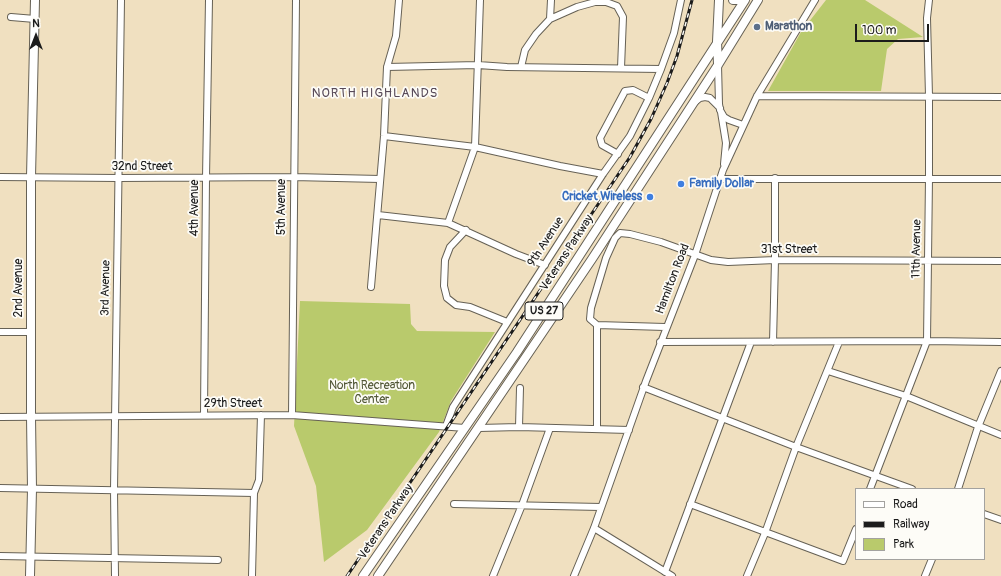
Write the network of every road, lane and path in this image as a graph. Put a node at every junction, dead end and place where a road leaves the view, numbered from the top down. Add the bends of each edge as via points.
1 (35, 0) edge
2 (121, 0) edge
3 (209, 0) edge
4 (296, 0) edge
5 (399, 0) edge
6 (480, 0) edge
7 (551, 0) edge
8 (681, 0) edge
9 (719, 0) edge
10 (733, 0) edge
11 (739, 0) edge
12 (745, 0) edge
13 (758, 0) edge
14 (815, 0) edge
15 (929, 0) edge
16 (11, 17) dead end
17 (35, 19) junction
18 (550, 19) junction
19 (717, 42) junction
20 (478, 65) junction
21 (718, 65) junction
22 (387, 67) junction
23 (521, 67) junction
24 (621, 68) junction
25 (661, 69) junction
26 (757, 96) junction
27 (929, 96) junction
28 (1001, 97) edge
29 (649, 98) junction
30 (694, 103) junction
31 (720, 109) junction
32 (743, 125) junction
33 (384, 136) junction
34 (474, 147) junction
35 (618, 154) junction
36 (723, 170) junction
37 (604, 174) junction
38 (0, 177) edge
39 (31, 177) junction
40 (294, 177) junction
41 (118, 178) junction
42 (206, 178) junction
43 (775, 178) junction
44 (929, 178) junction
45 (380, 179) junction
46 (720, 179) junction
47 (1001, 179) edge
48 (378, 215) junction
49 (448, 223) junction
50 (466, 230) junction
51 (695, 255) junction
52 (775, 260) junction
53 (928, 261) junction
54 (1001, 261) edge
55 (545, 265) junction
56 (371, 287) dead end
57 (508, 322) junction
58 (597, 325) junction
59 (665, 327) junction
60 (0, 332) edge
61 (32, 332) junction
62 (927, 341) junction
63 (660, 342) junction
64 (751, 342) junction
65 (773, 342) junction
66 (839, 342) junction
67 (1001, 342) edge
68 (828, 371) junction
69 (1001, 371) edge
70 (643, 387) junction
71 (520, 388) dead end
72 (906, 396) junction
73 (116, 415) junction
74 (204, 415) junction
75 (261, 415) junction
76 (292, 415) junction
77 (0, 417) edge
78 (31, 417) junction
79 (723, 418) junction
80 (446, 426) junction
81 (519, 427) junction
82 (978, 427) junction
83 (465, 428) junction
84 (479, 428) junction
85 (550, 428) junction
86 (597, 429) junction
87 (629, 430) junction
88 (1001, 436) edge
89 (796, 446) junction
90 (875, 476) junction
91 (0, 488) edge
92 (870, 488) edge
93 (909, 488) edge
94 (958, 488) edge
95 (32, 490) junction
96 (114, 490) junction
97 (254, 492) junction
98 (454, 504) dead end
99 (690, 504) junction
100 (522, 505) junction
101 (601, 507) junction
102 (985, 514) edge
103 (1001, 520) edge
104 (594, 528) junction
105 (855, 531) edge
106 (765, 533) junction
107 (0, 556) edge
108 (30, 556) junction
109 (115, 557) junction
110 (218, 560) dead end
111 (932, 560) edge
112 (665, 572) junction
113 (30, 576) edge
114 (115, 576) edge
115 (252, 576) edge
116 (364, 576) edge
117 (378, 576) edge
118 (493, 576) edge
119 (574, 576) edge
120 (672, 576) edge
121 (747, 576) edge
122 (925, 576) edge

1 - 17 main road, 2nd Avenue
2 - 41 street, 3rd Avenue
3 - 42 street, 4th Avenue
4 - 40 street, 5th Avenue
5 - 22 street via 396,36
6 - 20 street
7 - 18 street
8 - 25 street, 9th Avenue via 674,33
9 - 19 main road
10 - 11 main road
12 - 19 main road, Veterans Parkway / US 27
13 - 21 main road, Veterans Parkway / US 27
14 - 26 street, Hamilton Road
15 - 27 street, 11th Avenue
16 - 17 street
17 - 39 main road, 2nd Avenue
18 - 23 street via 526,50
18 - 24 street via 595,2 617,6 623,16
19 - 21 main road
19 - 83 main road, Veterans Parkway / US 27
20 - 22 street
20 - 23 street
20 - 34 street
21 - 30 main road, Veterans Parkway / US 27
21 - 31 street
22 - 33 street
23 - 24 street
24 - 25 street
25 - 29 street, 9th Avenue
26 - 27 street
26 - 32 street, Hamilton Road
27 - 28 street
27 - 44 street, 11th Avenue
29 - 35 street, 9th Avenue
29 - 35 street via 633,90 626,91 600,138 602,145
30 - 31 street via 700,98 710,98
30 - 84 main road, Veterans Parkway / US 27
31 - 32 street via 724,117
31 - 36 street via 726,143
32 - 36 street, Hamilton Road
33 - 34 street
33 - 45 street
34 - 37 street
34 - 49 street
35 - 37 street, 9th Avenue
36 - 46 street, Hamilton Road
37 - 55 street, 9th Avenue
38 - 39 street, 32nd Street
39 - 41 street, 32nd Street
39 - 61 main road, 2nd Avenue
40 - 42 street, 32nd Street
40 - 45 street, 32nd Street
40 - 76 street, 5th Avenue
41 - 42 street, 32nd Street
41 - 73 street, 3rd Avenue
42 - 74 street, 4th Avenue
43 - 44 street
43 - 46 street
43 - 52 street
44 - 47 street
44 - 53 street, 11th Avenue
45 - 48 street
46 - 51 street, Hamilton Road
48 - 49 street
48 - 56 street
49 - 50 street
50 - 55 street
50 - 57 street via 450,247 445,260 444,286 447,298 456,305 470,307
51 - 52 street, 31st Street via 728,262
51 - 58 street, 31st Street via 655,241 620,233 615,238 603,267 591,308 590,319
51 - 59 street, Hamilton Road
52 - 53 street, 31st Street
52 - 65 street
53 - 54 street, 31st Street
53 - 62 street, 11th Avenue
55 - 57 street, 9th Avenue
57 - 80 street, 9th Avenue via 453,407
58 - 59 street
58 - 86 street
59 - 63 street, Hamilton Road
60 - 61 street
61 - 78 main road, 2nd Avenue
62 - 66 street
62 - 67 street
62 - 72 street, 11th Avenue
63 - 64 street
63 - 70 street, Hamilton Road
64 - 65 street
64 - 79 street
65 - 66 street
66 - 68 street
68 - 72 street
68 - 89 street
69 - 82 street
70 - 79 street
70 - 87 street, Hamilton Road
71 - 81 street
72 - 82 street
72 - 90 street, 11th Avenue
73 - 74 street, 29th Street
73 - 78 street, 29th Street
73 - 96 street, 3rd Avenue
74 - 75 street, 29th Street
75 - 76 street, 29th Street
75 - 97 street via 259,480
76 - 80 street, 29th Street
77 - 78 street, 29th Street
78 - 95 main road, 2nd Avenue
79 - 89 street
79 - 99 street
80 - 83 street, 29th Street
81 - 84 street
81 - 85 street
82 - 88 street
82 - 94 street
83 - 116 main road, Veterans Parkway / US 27
84 - 117 main road, Veterans Parkway / US 27
85 - 86 street
85 - 100 street
86 - 87 street
87 - 101 street, Hamilton Road
89 - 90 street
89 - 106 street
90 - 92 street, 11th Avenue
90 - 93 street
91 - 95 street
95 - 96 street
95 - 108 main road, 2nd Avenue
96 - 97 street
96 - 109 street, 3rd Avenue
97 - 115 street
98 - 100 street
99 - 106 street
99 - 112 street
100 - 101 street
100 - 118 street
101 - 104 street, Hamilton Road
102 - 103 street
104 - 112 street
104 - 119 street, Hamilton Road
105 - 106 street via 843,561
106 - 121 street
107 - 108 street
108 - 109 street
108 - 113 main road, 2nd Avenue
109 - 110 street
109 - 114 street, 3rd Avenue
111 - 122 street
112 - 120 street

